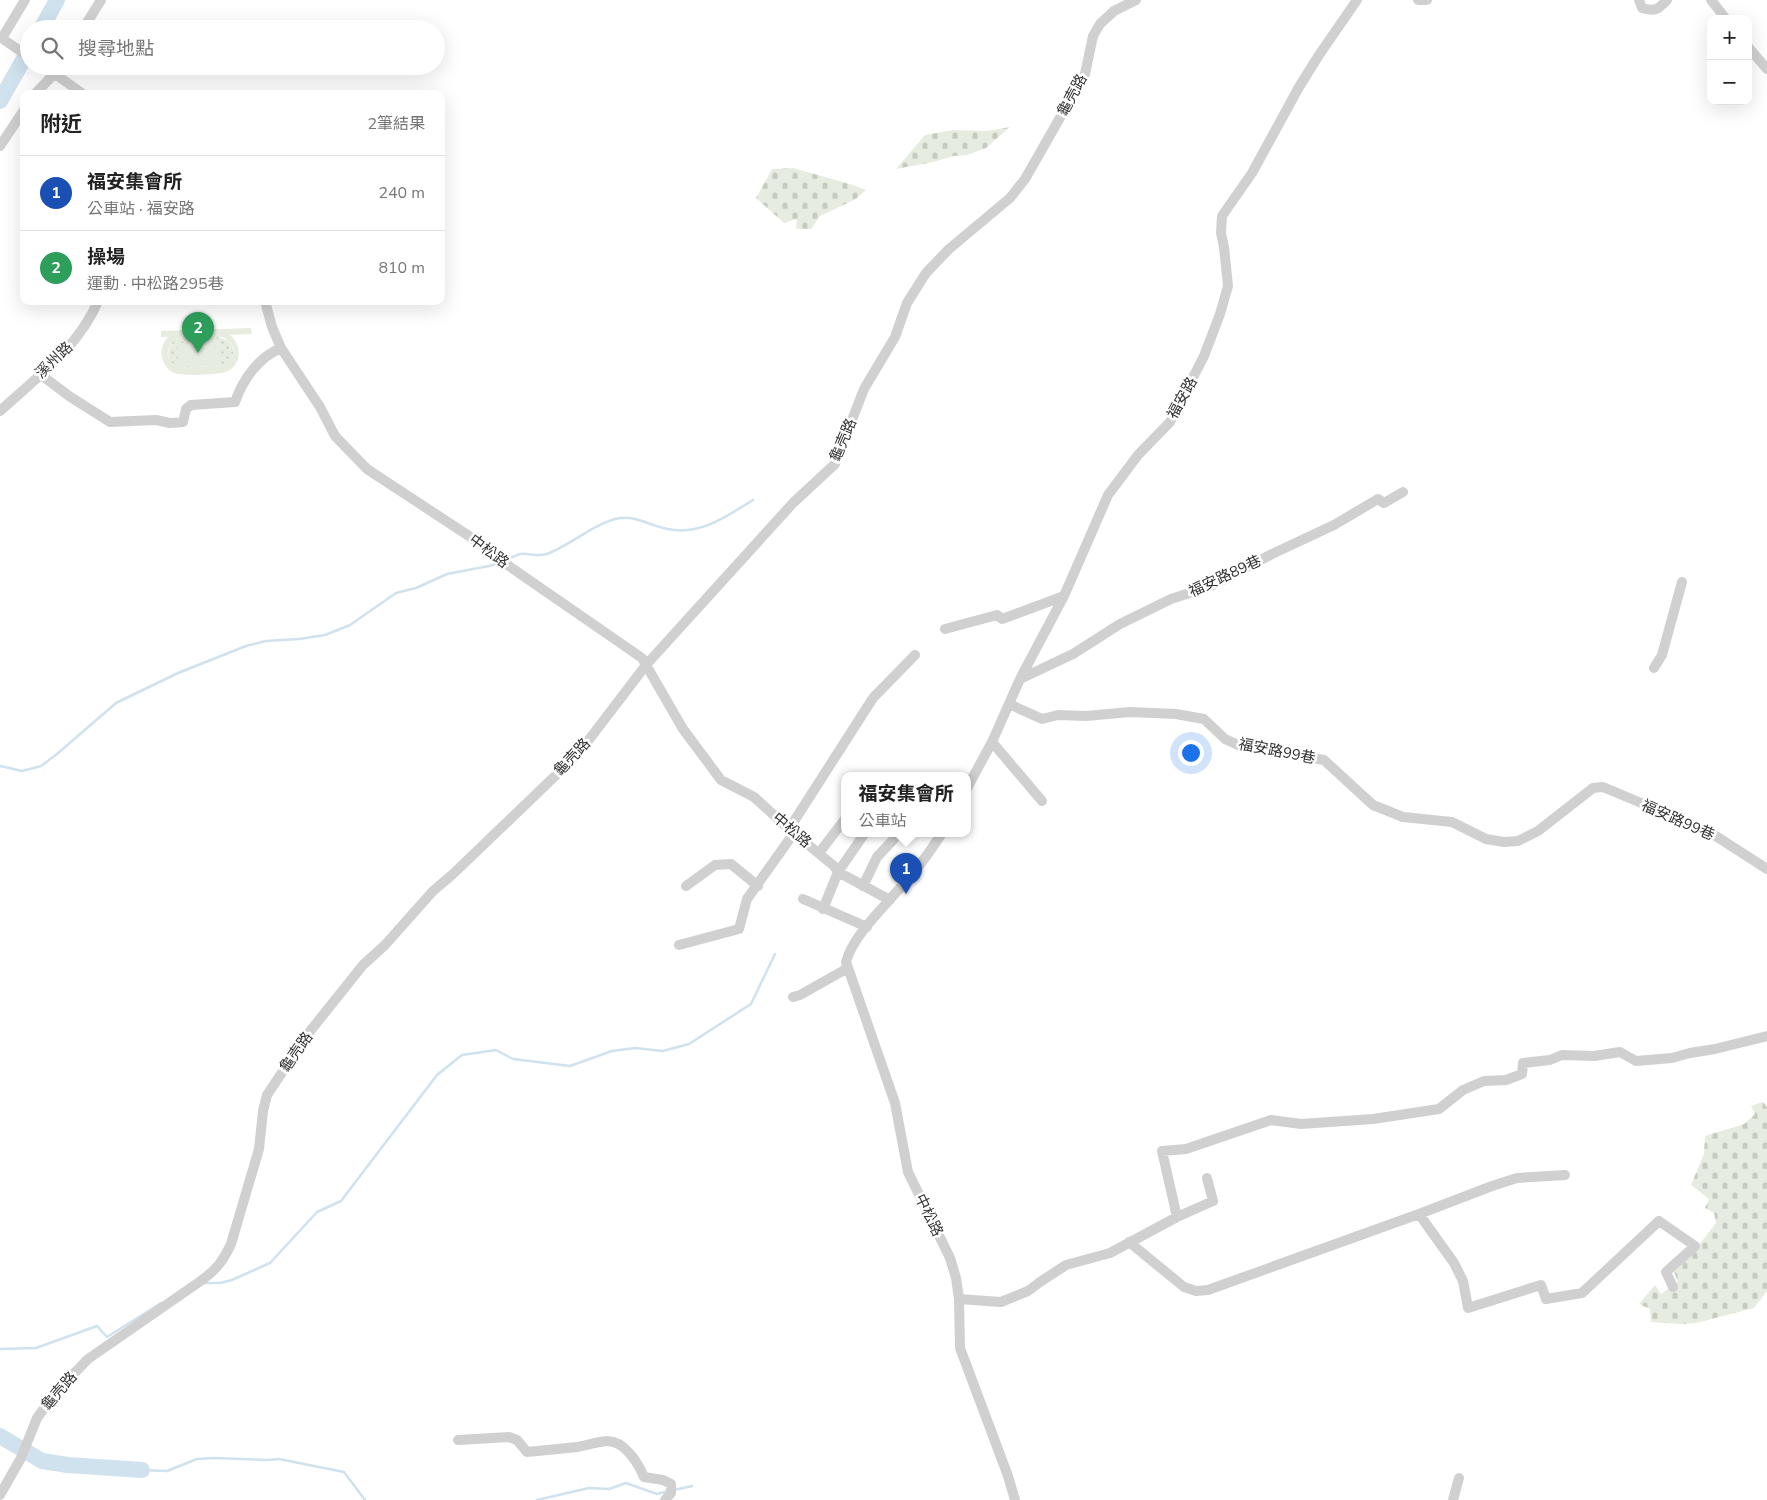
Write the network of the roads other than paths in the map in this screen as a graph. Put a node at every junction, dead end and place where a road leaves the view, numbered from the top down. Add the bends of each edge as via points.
1 (25, 0) edge
2 (101, 0) edge
3 (1136, 0) edge
4 (1357, 0) edge
5 (1418, 0) edge
6 (1428, 0) edge
7 (1639, 0) edge
8 (1667, 0) edge
9 (1711, 0) edge
10 (1723, 15) edge
11 (89, 20) edge
12 (1, 38) edge
13 (20, 51) edge
14 (1752, 52) edge
15 (1767, 69) edge
16 (52, 75) edge
17 (62, 75) edge
18 (39, 90) edge
19 (79, 90) edge
20 (20, 116) edge
21 (0, 146) edge
22 (96, 305) edge
23 (266, 305) edge
24 (282, 348) junction
25 (40, 374) junction
26 (0, 411) edge
27 (1403, 492) dead end
28 (1682, 582) dead end
29 (1064, 596) junction
30 (945, 629) dead end
31 (915, 655) dead end
32 (646, 665) junction
33 (1654, 668) dead end
34 (1020, 679) junction
35 (1009, 704) junction
36 (992, 742) junction
37 (971, 781) edge
38 (1042, 801) dead end
39 (841, 823) edge
40 (791, 831) junction
41 (862, 837) edge
42 (939, 837) edge
43 (894, 839) dead end
44 (818, 853) junction
45 (1767, 869) edge
46 (838, 872) junction
47 (686, 886) dead end
48 (758, 886) junction
49 (863, 886) junction
50 (803, 899) dead end
51 (890, 900) junction
52 (823, 909) junction
53 (867, 927) junction
54 (679, 944) dead end
55 (848, 968) junction
56 (793, 997) dead end
57 (1767, 1036) edge
58 (1565, 1175) dead end
59 (1206, 1178) dead end
60 (1419, 1214) junction
61 (1177, 1217) junction
62 (1129, 1242) junction
63 (1673, 1287) dead end
64 (959, 1299) junction
65 (458, 1440) dead end
66 (1459, 1478) dead end
67 (0, 1495) edge
68 (664, 1500) edge
69 (1015, 1500) edge
70 (1453, 1500) edge

1 - 12 street
2 - 11 street
3 - 32 street, 龜壳路 via 1114,11 1100,24 1093,36 1085,74 1045,145 1010,198 949,249 926,273 907,303 895,337 864,389 835,464 793,503
4 - 29 street, 福安路 via 1314,63 1252,173 1222,216 1228,286 1204,356 1170,422 1108,495
5 - 6 street
7 - 8 street via 1642,8 1651,11
9 - 10 street
12 - 13 street
14 - 15 street
16 - 18 street
17 - 19 street
20 - 21 street
22 - 25 street, 溪州路 via 77,338
23 - 24 street, 中松路
24 - 25 street via 272,352 250,372 235,402 191,405 186,409 183,422 110,422
24 - 32 street, 中松路 via 336,436 366,469 625,644
25 - 26 street, 溪州路
27 - 34 street, 福安路89巷 via 1384,503 1378,500 1211,586 1171,599
28 - 33 street via 1662,655
29 - 30 street via 1002,619 997,615
29 - 34 street, 福安路
31 - 40 street via 873,698
32 - 40 street, 中松路 via 683,729 722,780 754,798
32 - 67 street, 龜壳路 via 578,754 433,891 363,965 307,1034 267,1094 260,1149 225,1258 216,1270 88,1359 55,1393 37,1418 21,1458
34 - 35 street, 福安路
35 - 36 street, 福安路
35 - 45 street, 福安路99巷 via 1042,719 1058,715 1130,712 1204,719 1225,739 1238,745 1324,760 1373,805 1403,817 1452,822 1486,839 1504,842 1518,841 1538,831 1593,788 1603,787 1708,831
36 - 37 street, 福安路
36 - 38 street
39 - 44 street
40 - 44 street, 中松路
40 - 48 street
41 - 46 street
42 - 51 street
43 - 49 street via 877,857
44 - 46 street, 中松路
46 - 49 street, 中松路
46 - 52 street
47 - 48 street via 715,865 731,864
48 - 54 street via 747,899 739,929
49 - 51 street, 中松路
50 - 52 street
51 - 53 street
52 - 53 street
53 - 55 street via 848,954
55 - 56 street
55 - 64 street, 中松路 via 895,1103 908,1172 950,1258
57 - 61 street via 1672,1058 1636,1061 1620,1052 1594,1056 1562,1055 1523,1063 1522,1074 1506,1080 1484,1081 1463,1090 1439,1109 1302,1124 1271,1120 1186,1148 1162,1151
58 - 60 street via 1517,1178
59 - 61 street via 1213,1201
60 - 62 street via 1208,1290 1184,1287
60 - 63 street via 1464,1281 1468,1308 1541,1285 1546,1299 1582,1293 1659,1221 1695,1246 1666,1272
61 - 62 street
62 - 64 street via 1110,1253 1066,1265 1028,1291 1001,1302
64 - 69 street, 中松路 via 960,1348
65 - 68 street via 510,1437 517,1440 526,1452 609,1441 629,1452 644,1477 671,1484 671,1493
66 - 70 street

